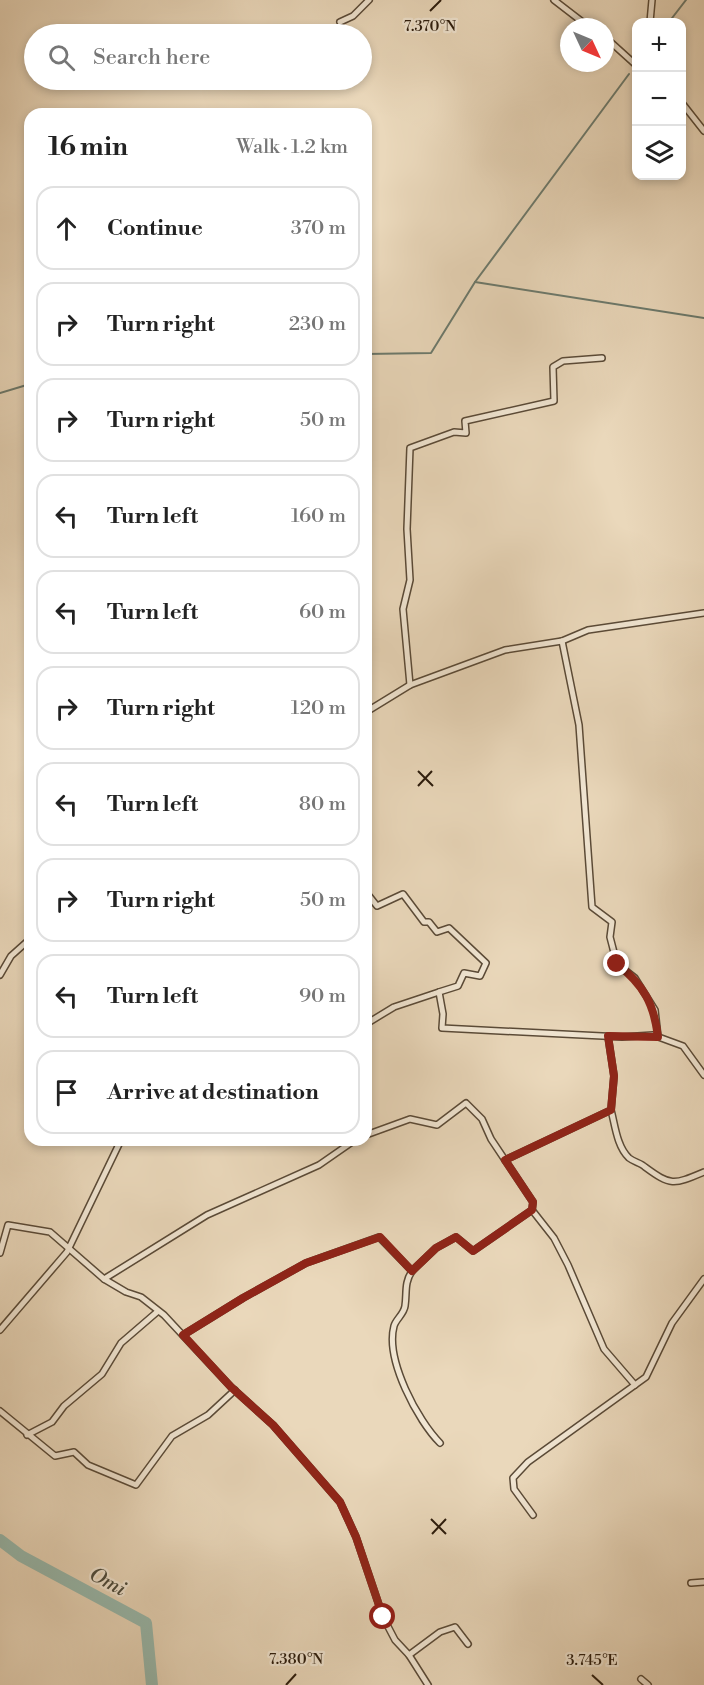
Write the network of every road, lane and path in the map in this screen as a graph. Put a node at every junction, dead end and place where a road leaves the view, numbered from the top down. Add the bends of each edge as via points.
1 (369, 0) edge
2 (554, 0) edge
3 (652, 0) edge
4 (578, 18) edge
5 (650, 18) edge
6 (340, 22) dead end
7 (614, 45) edge
8 (632, 61) edge
9 (686, 109) edge
10 (704, 131) edge
11 (602, 358) dead end
12 (704, 613) edge
13 (562, 641) junction
14 (410, 685) junction
15 (372, 708) edge
16 (372, 900) edge
17 (24, 944) edge
18 (0, 975) edge
19 (440, 992) junction
20 (372, 1021) edge
21 (608, 1036) junction
22 (658, 1037) junction
23 (704, 1075) edge
24 (611, 1110) junction
25 (372, 1133) edge
26 (118, 1146) edge
27 (346, 1146) edge
28 (505, 1160) junction
29 (704, 1172) edge
30 (532, 1210) junction
31 (69, 1248) junction
32 (0, 1253) edge
33 (412, 1271) junction
34 (104, 1279) junction
35 (704, 1279) edge
36 (158, 1312) junction
37 (0, 1330) edge
38 (183, 1335) junction
39 (635, 1385) junction
40 (235, 1390) junction
41 (0, 1411) edge
42 (27, 1435) junction
43 (440, 1443) dead end
44 (532, 1515) dead end
45 (704, 1582) edge
46 (691, 1583) dead end
47 (468, 1644) dead end
48 (409, 1654) junction
49 (641, 1679) dead end
50 (428, 1685) edge
51 (648, 1685) edge

1 - 6 street via 353,16
2 - 4 street
3 - 5 street
7 - 8 street
9 - 10 street
11 - 14 street via 564,361 553,367 554,401 465,421 466,433 454,432 410,448 410,580 403,609
12 - 13 street via 588,630
13 - 14 street via 505,650
13 - 22 street via 579,724 592,907 612,922 610,937 617,964 634,978 655,1010
14 - 15 street
16 - 19 street via 377,906 404,894 424,922 429,922 437,932 449,928 486,963 480,976 464,973 458,986
17 - 18 street via 11,956
19 - 20 street via 394,1008
19 - 21 street via 441,1028
21 - 22 street
21 - 24 street via 614,1076
22 - 23 street via 683,1046
24 - 28 street
24 - 29 street via 628,1158 645,1166 658,1179 672,1183
25 - 28 street via 410,1119 437,1125 466,1103 482,1119
26 - 31 street
27 - 34 street via 319,1165 207,1215
28 - 30 street via 533,1202
30 - 33 street via 473,1251 456,1237 436,1248
30 - 39 street via 563,1256 604,1349
31 - 32 street via 50,1232 8,1225
31 - 34 street
31 - 37 street
33 - 38 street via 380,1237 306,1263
33 - 43 street via 406,1280 405,1308 394,1326 394,1350 406,1393
34 - 36 street via 141,1297
35 - 39 street via 672,1323 646,1377
36 - 38 street
36 - 42 street via 121,1343 102,1374 64,1406 52,1422
38 - 40 street
39 - 44 street via 528,1462 513,1478 514,1489
40 - 42 street via 207,1415 172,1436 136,1485 88,1465 74,1452 55,1456
40 - 48 street via 273,1425 340,1502 383,1617 395,1640
41 - 42 street
45 - 46 street
47 - 48 street via 454,1627
48 - 50 street
49 - 51 street

